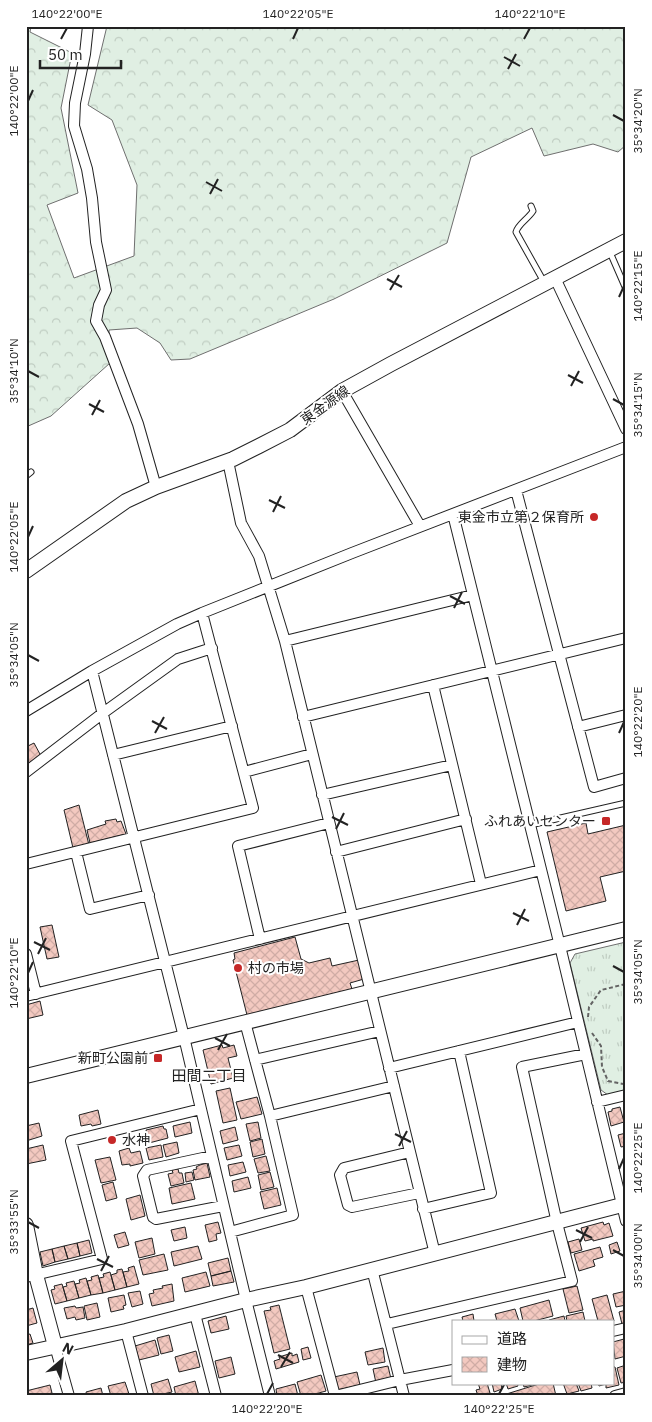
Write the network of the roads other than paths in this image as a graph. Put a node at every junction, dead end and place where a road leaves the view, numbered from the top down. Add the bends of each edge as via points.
1 (88, 26) edge
2 (531, 206) dead end
3 (626, 241) edge
4 (608, 250) junction
5 (550, 281) junction
6 (626, 289) edge
7 (342, 391) junction
8 (626, 430) edge
9 (626, 447) edge
10 (228, 461) junction
11 (156, 487) junction
12 (516, 490) junction
13 (453, 514) junction
14 (420, 526) junction
15 (26, 571) edge
16 (268, 586) junction
17 (473, 595) junction
18 (202, 613) junction
19 (626, 638) edge
20 (285, 641) junction
21 (212, 648) junction
22 (559, 654) junction
23 (492, 670) junction
24 (92, 671) junction
25 (433, 685) junction
26 (26, 711) edge
27 (102, 713) junction
28 (626, 715) edge
29 (303, 717) junction
30 (232, 726) junction
31 (578, 727) junction
32 (312, 754) junction
33 (113, 755) junction
34 (452, 765) junction
35 (26, 772) edge
36 (244, 772) junction
37 (626, 778) edge
38 (322, 795) junction
39 (626, 803) edge
40 (466, 819) junction
41 (329, 823) junction
42 (530, 825) junction
43 (134, 838) junction
44 (76, 852) junction
45 (336, 852) junction
46 (26, 864) edge
47 (541, 870) junction
48 (482, 884) junction
49 (148, 895) junction
50 (352, 916) junction
51 (626, 930) edge
52 (260, 939) junction
53 (560, 946) junction
54 (26, 954) edge
55 (165, 962) junction
56 (370, 992) junction
57 (31, 995) edge
58 (245, 1022) junction
59 (578, 1022) junction
60 (380, 1031) junction
61 (184, 1037) junction
62 (459, 1051) junction
63 (586, 1054) junction
64 (255, 1060) junction
65 (389, 1068) junction
66 (26, 1076) edge
67 (394, 1086) junction
68 (626, 1095) edge
69 (597, 1102) junction
70 (201, 1109) junction
71 (270, 1116) junction
72 (410, 1152) junction
73 (212, 1156) junction
74 (419, 1192) junction
75 (622, 1205) junction
76 (224, 1206) junction
77 (423, 1209) junction
78 (626, 1220) edge
79 (557, 1223) junction
80 (26, 1225) edge
81 (230, 1232) junction
82 (435, 1254) junction
83 (372, 1269) junction
84 (31, 1276) edge
85 (306, 1287) junction
86 (246, 1300) junction
87 (195, 1314) junction
88 (387, 1324) junction
89 (126, 1331) junction
90 (55, 1346) junction
91 (26, 1353) edge
92 (452, 1370) edge
93 (400, 1380) junction
94 (626, 1393) edge
95 (69, 1396) edge
96 (143, 1396) edge
97 (216, 1396) edge
98 (270, 1396) edge
99 (404, 1396) edge
100 (615, 1396) edge

1 - 11 street via 74,126 87,169 106,290 96,321 138,424
2 - 5 lane via 531,215 516,232
3 - 4 street, 東金源線
4 - 5 street, 東金源線
4 - 6 lane
5 - 7 street, 東金源線
5 - 8 street
7 - 10 street, 東金源線 via 290,430
7 - 14 street
9 - 12 street
10 - 11 street, 東金源線
10 - 16 street via 241,523 259,556
11 - 15 street, 東金源線 via 126,501
12 - 13 street
12 - 22 street
13 - 14 street
13 - 17 street
14 - 16 street
16 - 18 street
16 - 20 street
17 - 20 street
17 - 23 street
18 - 21 street
18 - 24 street
19 - 22 street
20 - 29 street
21 - 27 street via 178,659
21 - 30 street
22 - 23 street
22 - 31 street
23 - 25 street
23 - 42 street
24 - 26 street
24 - 27 street
25 - 29 street
25 - 34 street
27 - 33 street
27 - 35 street
28 - 31 street
29 - 32 street
30 - 33 street
30 - 36 street
31 - 37 street via 594,787
32 - 36 street
32 - 38 street
33 - 43 street
34 - 38 street
34 - 40 street
36 - 43 street via 254,808
38 - 41 street
39 - 42 lane
40 - 45 street
40 - 48 street
41 - 45 street
41 - 52 street via 238,846
42 - 47 street
43 - 44 street
43 - 49 street
44 - 46 street
44 - 49 street via 90,909
45 - 50 street
47 - 48 street
47 - 53 street
48 - 50 street
49 - 55 street
50 - 52 street
50 - 56 street
51 - 53 street
52 - 55 street
53 - 56 street
53 - 59 street
54 - 57 street
55 - 57 street
55 - 61 street
56 - 58 street
56 - 60 street
58 - 61 street
58 - 64 street
59 - 62 street
59 - 63 street
60 - 64 street
60 - 65 street
61 - 66 street
61 - 70 street
62 - 65 street
62 - 77 street via 491,1193
63 - 69 street
63 - 79 street via 522,1067
64 - 71 street
65 - 67 street
67 - 71 street
67 - 72 street
68 - 69 street
69 - 75 street
70 - 73 street
70 - 84 street via 71,1141 102,1259
71 - 81 street via 292,1215
72 - 74 street
72 - 74 street via 344,1168 340,1175 348,1205 352,1207
73 - 76 street
73 - 76 street via 147,1170 143,1176 156,1219
74 - 77 street
75 - 78 street
75 - 79 street
76 - 81 street
77 - 82 street
79 - 82 street
79 - 88 street via 572,1281
80 - 84 street
81 - 86 street
82 - 83 street
83 - 85 street
83 - 88 street
84 - 90 street
85 - 86 street
85 - 93 street via 335,1396
86 - 87 street
86 - 98 street
87 - 89 street
87 - 97 street
88 - 93 street
89 - 90 street
89 - 96 street
90 - 91 street
90 - 95 street
92 - 93 street
93 - 99 street
94 - 100 street

